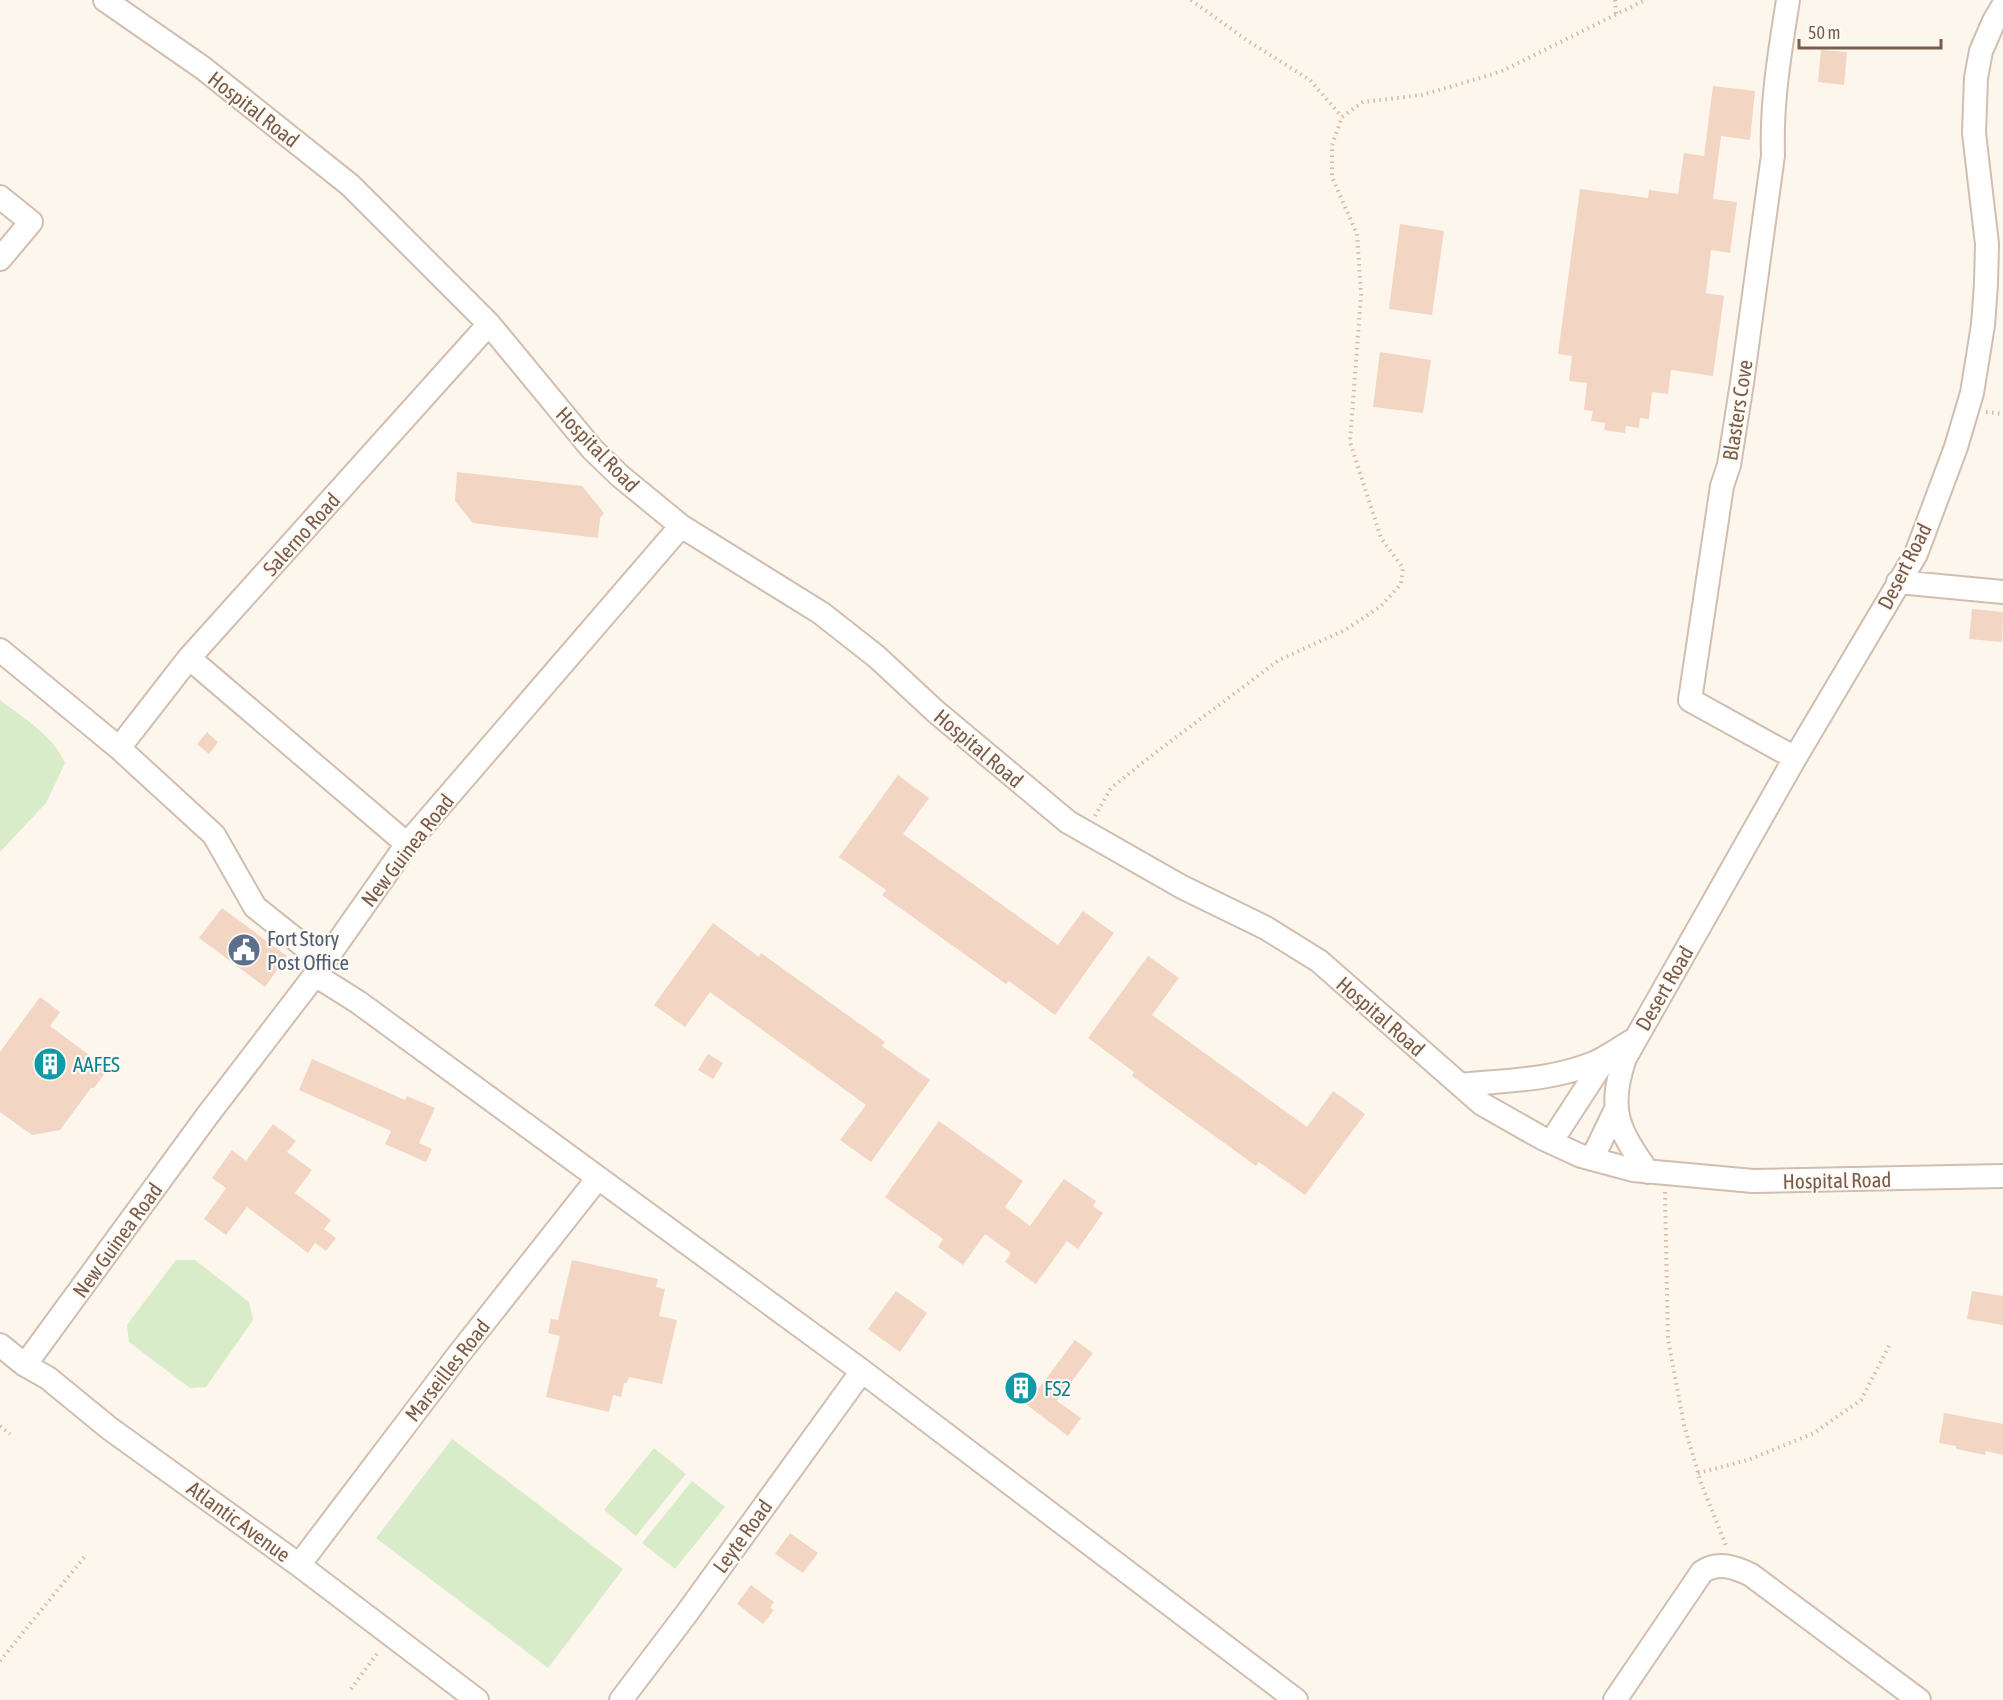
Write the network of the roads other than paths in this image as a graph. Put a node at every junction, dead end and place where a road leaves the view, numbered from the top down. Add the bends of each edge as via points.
1 (105, 0) edge
2 (1788, 0) edge
3 (2003, 6) edge
4 (0, 197) edge
5 (0, 259) edge
6 (489, 324) junction
7 (681, 526) junction
8 (1898, 582) junction
9 (2003, 592) edge
10 (0, 650) edge
11 (189, 658) junction
12 (119, 748) junction
13 (1795, 758) junction
14 (407, 844) junction
15 (319, 969) junction
16 (1635, 1040) junction
17 (1608, 1055) junction
18 (1460, 1085) junction
19 (1616, 1109) junction
20 (1551, 1142) junction
21 (1593, 1159) junction
22 (1657, 1172) junction
23 (2003, 1176) edge
24 (598, 1178) junction
25 (0, 1345) edge
26 (25, 1365) junction
27 (862, 1371) junction
28 (299, 1565) junction
29 (477, 1700) edge
30 (621, 1700) edge
31 (1296, 1700) edge
32 (1615, 1700) edge
33 (1919, 1700) edge

1 - 6 street, Hospital Road via 203,68 350,185
2 - 13 street, Blasters Cove via 1772,127 1773,155 1742,383 1722,486 1690,700
3 - 8 street, Desert Road via 1981,51 1976,78 1974,133 1987,244 1983,325 1972,393 1920,543
4 - 5 street via 31,222
6 - 7 street, Hospital Road via 592,449
6 - 11 street, Salerno Road
7 - 14 street, New Guinea Road
7 - 18 street, Hospital Road via 821,613 1068,822 1182,887 1266,928 1319,961
8 - 9 street
8 - 13 street, Desert Road
10 - 12 street
11 - 12 street, Salerno Road
11 - 14 street
12 - 15 street via 214,835 255,907
13 - 16 street, Desert Road
14 - 15 street, New Guinea Road
15 - 24 street via 358,1002
15 - 26 street, New Guinea Road
16 - 17 street, Desert Road
16 - 19 street, Desert Road via 1617,1082
17 - 18 street, Desert Road via 1564,1073 1522,1081
17 - 20 street, Desert Road
18 - 20 street, Hospital Road via 1482,1104
19 - 21 street, Desert Road
19 - 22 street, Desert Road via 1625,1139
20 - 21 street, Hospital Road
21 - 22 street, Hospital Road
22 - 23 street, Hospital Road via 1753,1181
24 - 27 street
24 - 28 street, Marseilles Road
25 - 26 street, Atlantic Avenue
26 - 28 street, Atlantic Avenue via 48,1378 109,1428
27 - 30 street, Leyte Road
27 - 31 street
28 - 29 street, Atlantic Avenue
32 - 33 street via 1702,1572 1710,1567 1732,1566 1750,1575

